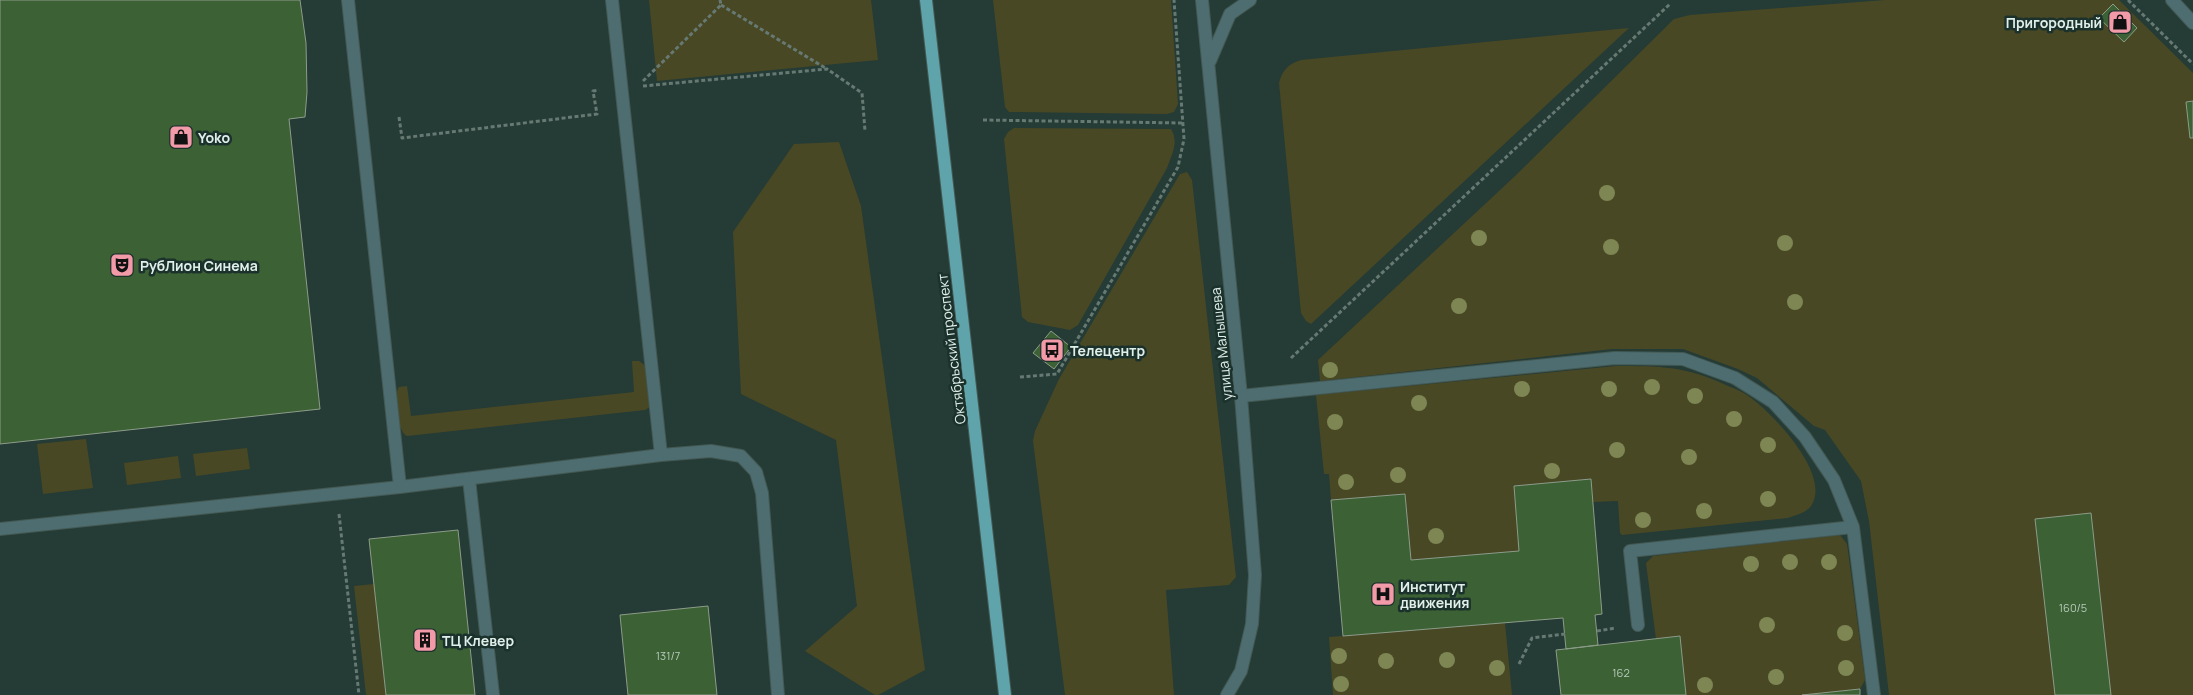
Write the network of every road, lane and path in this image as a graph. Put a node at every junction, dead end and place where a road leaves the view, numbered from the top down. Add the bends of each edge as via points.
1 (348, 0) edge
2 (612, 0) edge
3 (720, 0) edge
4 (926, 0) edge
5 (1174, 0) edge
6 (1202, 0) edge
7 (1250, 0) edge
8 (2128, 0) edge
9 (2172, 0) edge
10 (1670, 4) dead end
11 (721, 5) junction
12 (2193, 23) edge
13 (1208, 64) junction
14 (2193, 64) edge
15 (827, 69) junction
16 (599, 90) dead end
17 (399, 117) dead end
18 (983, 120) dead end
19 (1183, 123) junction
20 (865, 131) dead end
21 (1290, 358) dead end
22 (1020, 377) dead end
23 (1241, 396) junction
24 (661, 455) junction
25 (469, 479) junction
26 (400, 487) junction
27 (337, 494) junction
28 (1853, 527) junction
29 (0, 529) edge
30 (1638, 625) dead end
31 (1565, 634) dead end
32 (1519, 664) dead end
33 (359, 695) edge
34 (493, 695) edge
35 (778, 695) edge
36 (1005, 695) edge
37 (1227, 695) edge
38 (1874, 695) edge

1 - 26 street
2 - 24 street
3 - 11 path
4 - 36 main road, Октябрьский проспект
5 - 19 path
6 - 13 street
7 - 13 street, улица Малышева via 1230,14
8 - 14 path
9 - 12 street
10 - 21 path
11 - 15 path
11 - 15 path via 637,87
13 - 23 street, улица Малышева
15 - 20 path via 862,93
16 - 17 path via 594,91 597,114 402,138
18 - 19 path
19 - 22 path via 1184,139 1178,166 1057,374
23 - 28 street via 1615,358 1683,359 1735,378 1773,402 1805,436 1834,480
23 - 37 street, улица Малышева via 1255,575 1252,624 1240,671
24 - 25 street
24 - 35 street via 711,451 741,456 756,472 762,493
25 - 26 street
25 - 34 street
26 - 27 street
27 - 29 street
27 - 33 path
28 - 30 street via 1630,551
28 - 38 street
31 - 32 path via 1532,638

